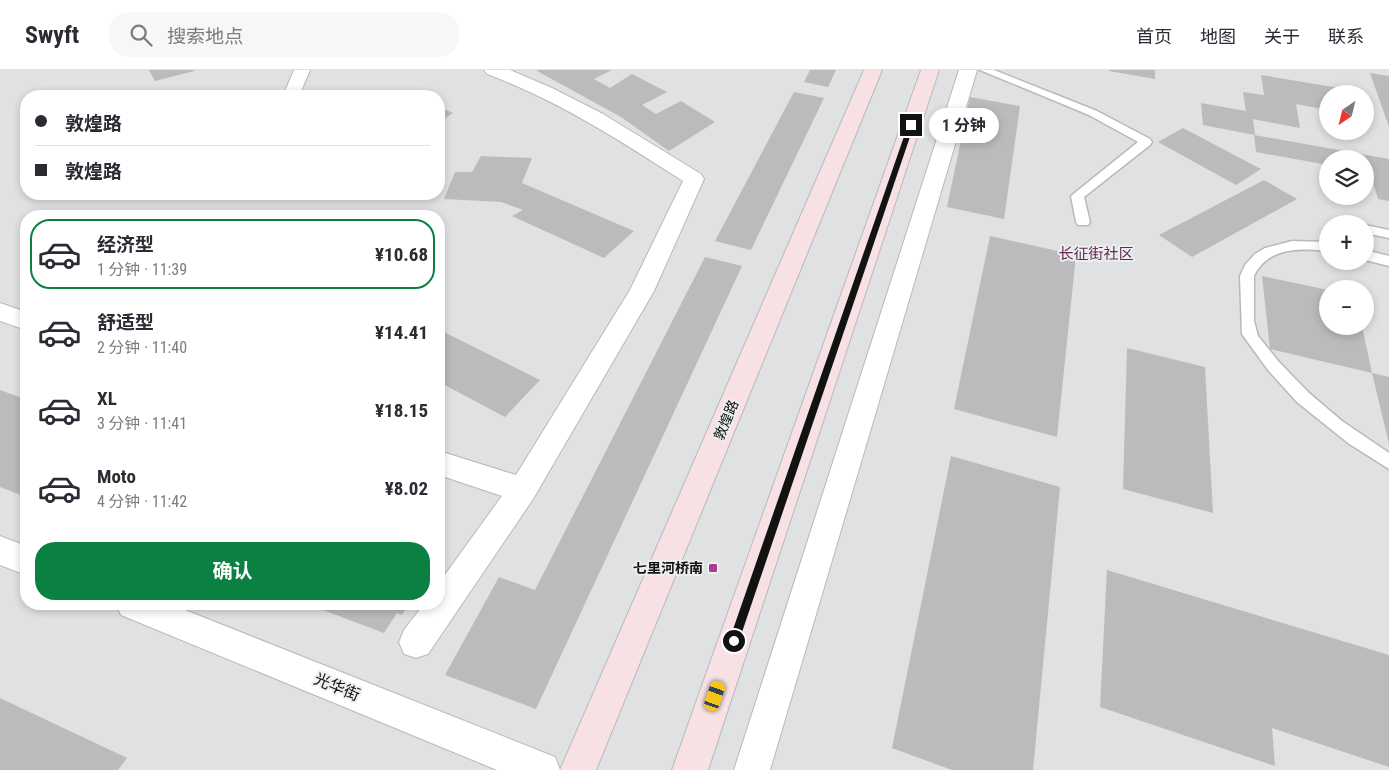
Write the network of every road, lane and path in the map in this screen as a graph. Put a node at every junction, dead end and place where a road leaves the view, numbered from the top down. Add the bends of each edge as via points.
1 (302, 70) edge
2 (493, 70) edge
3 (873, 70) edge
4 (930, 70) edge
5 (968, 70) edge
6 (984, 70) edge
7 (294, 90) edge
8 (1082, 222) dead end
9 (1374, 231) edge
10 (1389, 234) edge
11 (1319, 246) edge
12 (1374, 257) edge
13 (1389, 260) edge
14 (0, 312) edge
15 (20, 319) edge
16 (1389, 462) edge
17 (445, 465) edge
18 (523, 490) junction
19 (0, 550) edge
20 (20, 558) edge
21 (445, 601) edge
22 (147, 610) edge
23 (439, 610) edge
24 (416, 642) dead end
25 (542, 770) edge
26 (578, 770) edge
27 (690, 770) edge
28 (752, 770) edge

1 - 7 street
2 - 18 street via 528,82 609,126 694,179 642,291
3 - 26 main road, 敦煌路
4 - 27 main road
5 - 28 street
6 - 8 lane via 1093,113 1146,142 1077,196
9 - 10 lane
11 - 16 lane via 1283,247 1271,250 1254,261 1247,276 1249,335 1267,359 1317,409
12 - 13 lane
14 - 15 street
17 - 18 street
18 - 21 street
19 - 20 street
22 - 25 street, 光华街
23 - 24 street

